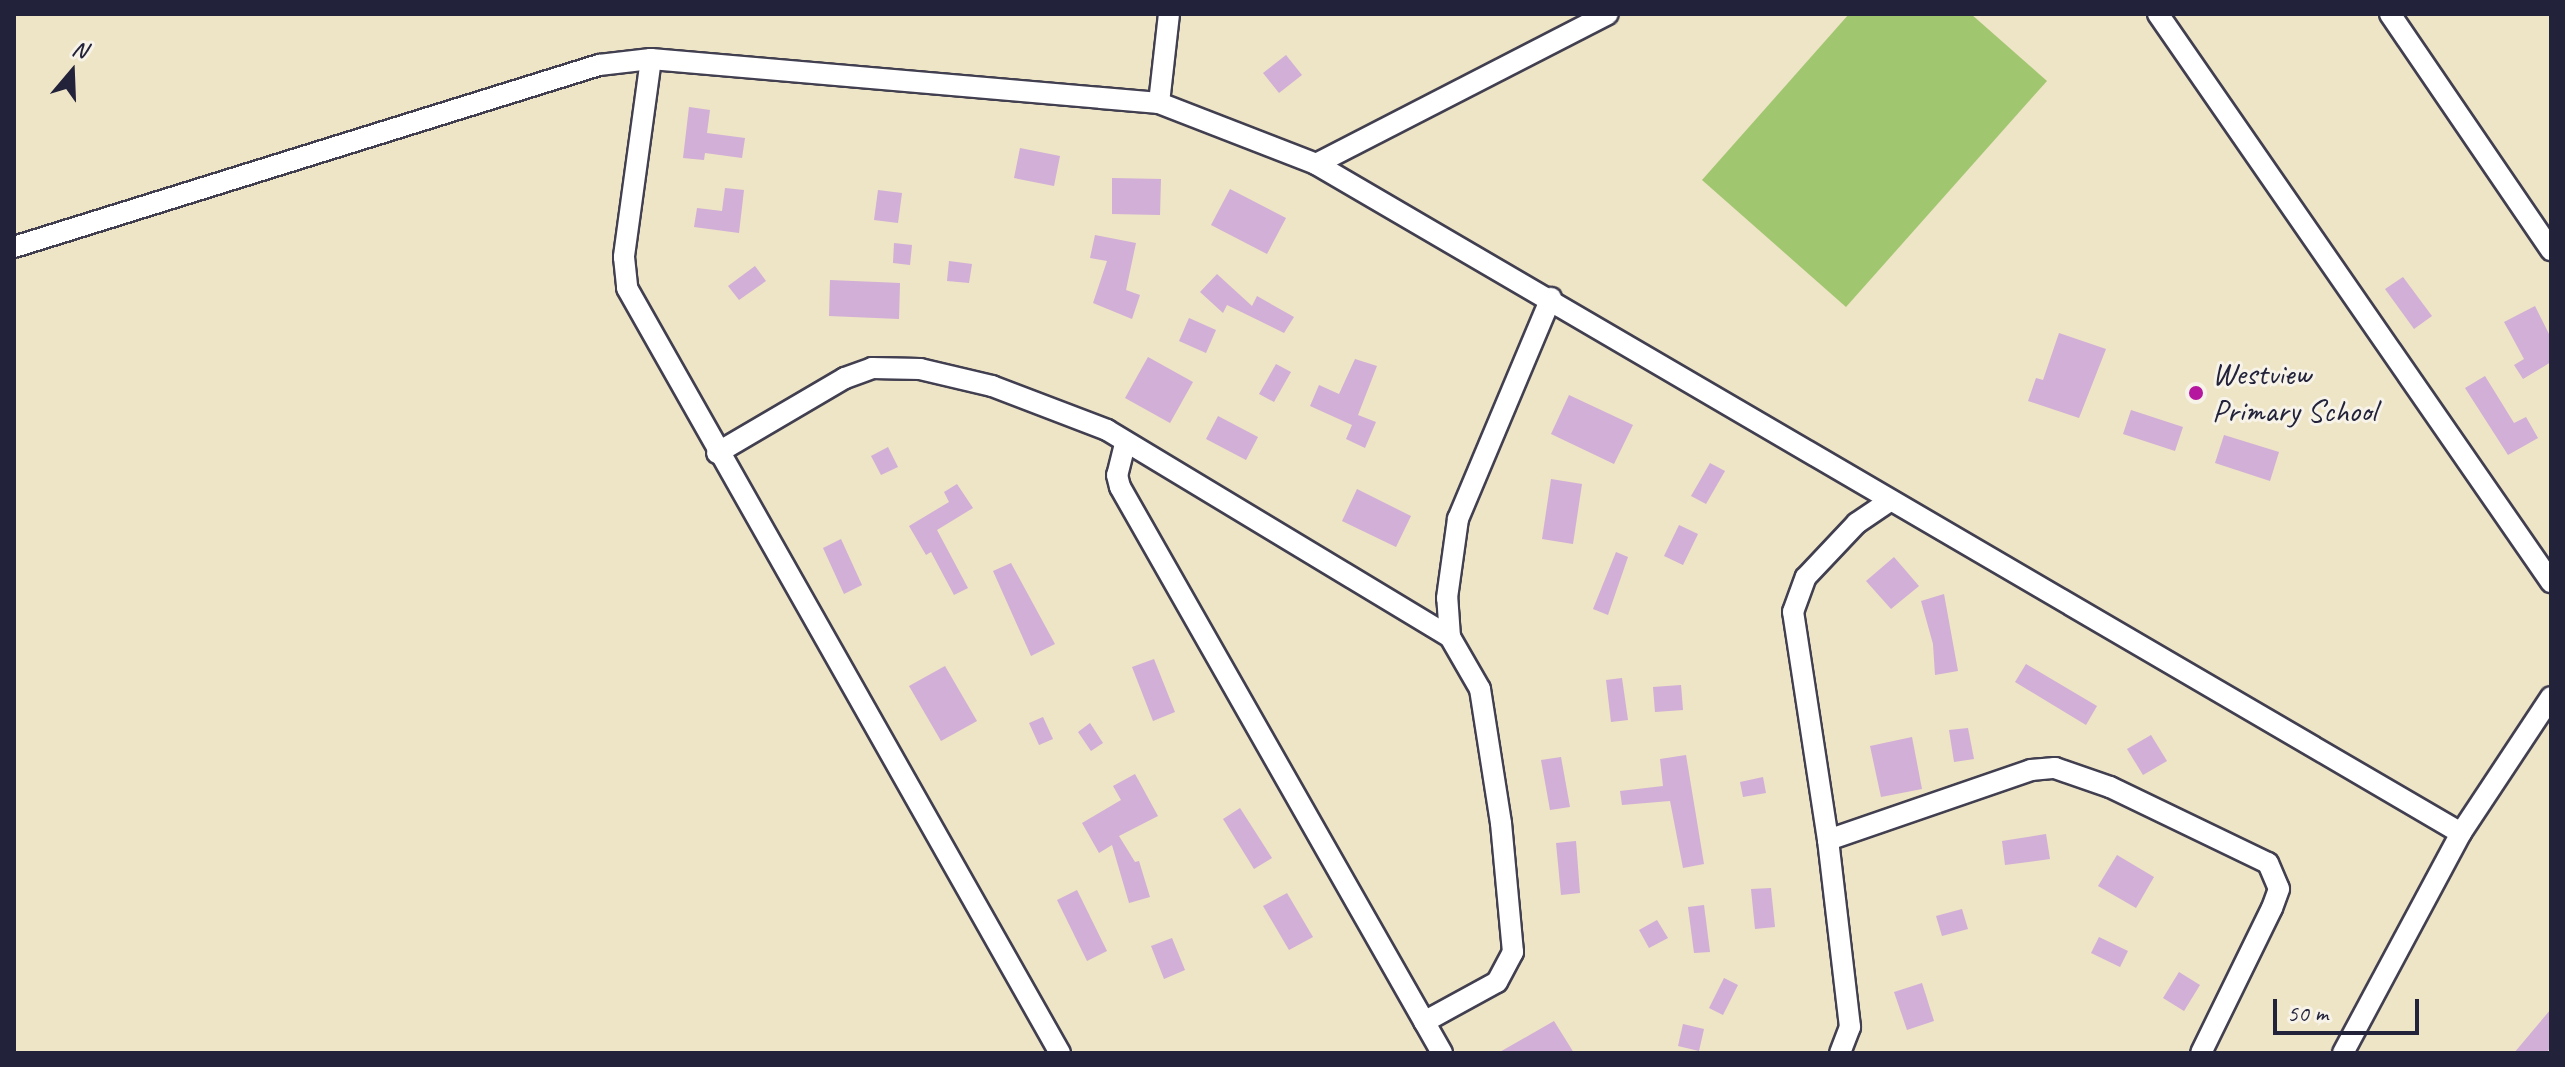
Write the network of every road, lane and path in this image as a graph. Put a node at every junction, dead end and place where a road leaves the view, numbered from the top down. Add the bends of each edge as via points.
1 (1169, 14) edge
2 (1608, 14) edge
3 (2158, 14) edge
4 (2390, 14) edge
5 (651, 59) junction
6 (1159, 103) junction
7 (1316, 164) junction
8 (14, 247) edge
9 (2551, 250) edge
10 (1551, 298) junction
11 (1125, 444) junction
12 (717, 453) junction
13 (1890, 501) junction
14 (2551, 582) edge
15 (1450, 637) junction
16 (2551, 697) edge
17 (2461, 833) junction
18 (1828, 840) junction
19 (1424, 1022) junction
20 (1060, 1053) edge
21 (1442, 1053) edge
22 (1840, 1053) edge
23 (2201, 1053) edge
24 (2343, 1053) edge

1 - 6 street
2 - 7 street
3 - 14 street
4 - 9 street
5 - 6 street
5 - 8 street via 599,65
5 - 12 street via 623,272
6 - 7 street
7 - 10 street
10 - 13 street
10 - 15 street via 1458,519 1447,598
11 - 12 street via 1083,418 992,386 895,366 845,378
11 - 15 street
11 - 19 street via 1117,475 1120,487
12 - 20 street
13 - 17 street
13 - 18 street via 1857,523 1796,593 1793,612
15 - 19 street via 1480,689 1501,823 1513,952 1497,982
16 - 17 street
17 - 24 street
18 - 22 street via 1850,1027
18 - 23 street via 2031,770 2055,768 2110,787 2268,863 2279,889
19 - 21 street

